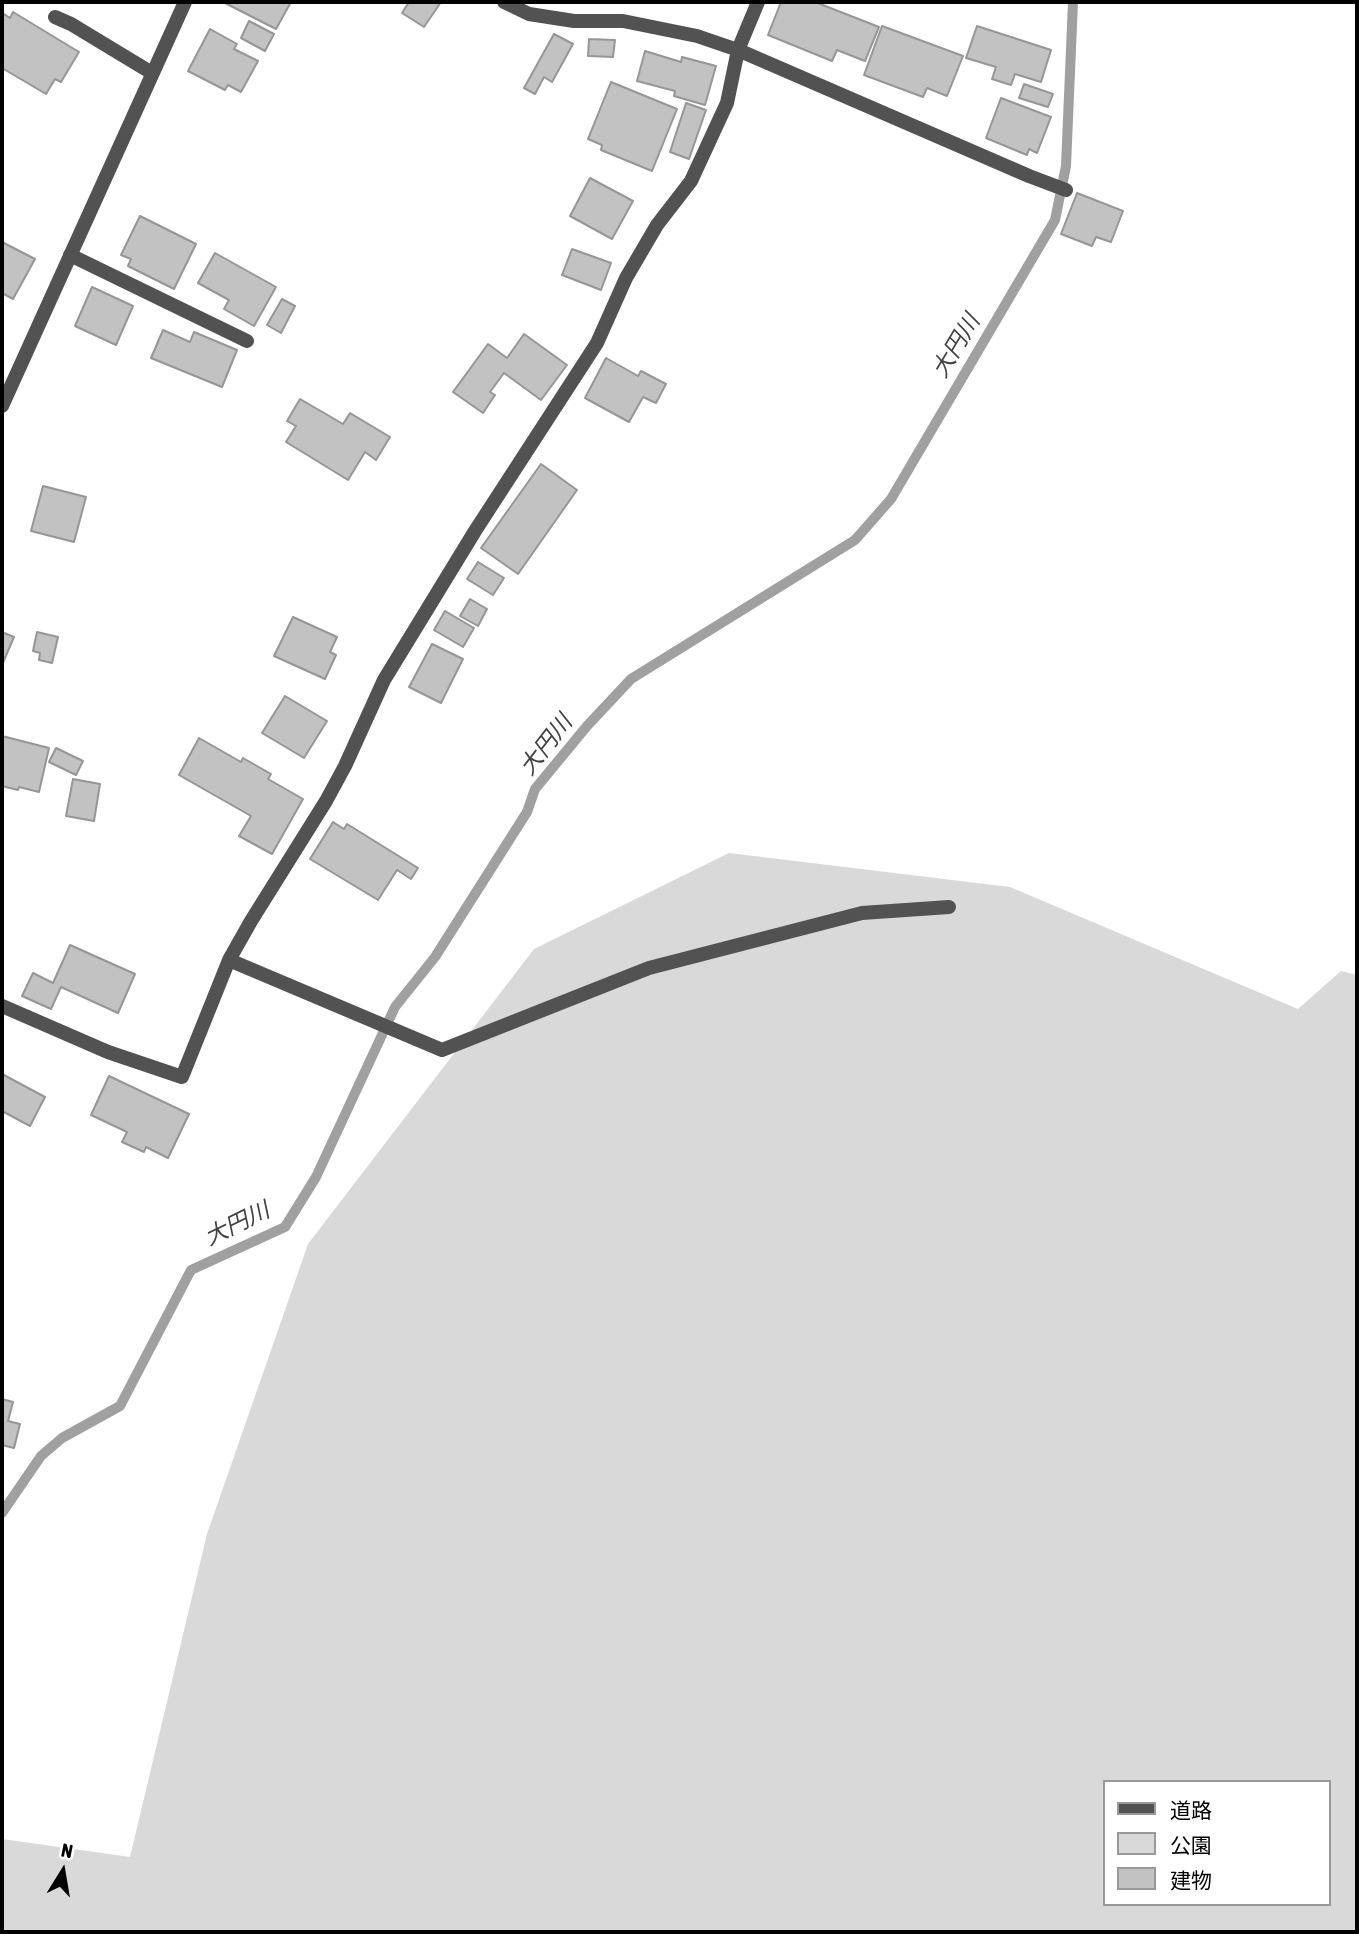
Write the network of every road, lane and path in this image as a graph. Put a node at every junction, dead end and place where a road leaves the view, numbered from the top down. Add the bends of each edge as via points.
1 (185, 2) edge
2 (504, 2) edge
3 (758, 2) edge
4 (55, 17) dead end
5 (738, 50) junction
6 (152, 74) junction
7 (1066, 190) dead end
8 (71, 255) junction
9 (247, 341) dead end
10 (2, 406) edge
11 (949, 907) dead end
12 (229, 960) junction
13 (2, 1006) edge

1 - 6 street
2 - 5 street via 529,14 574,21 623,21 697,36
3 - 5 street
4 - 6 street
5 - 7 street
5 - 12 street via 727,103 691,181 651,236 597,343 384,680 326,801
6 - 8 street
8 - 9 street
8 - 10 street
11 - 12 street via 862,913 649,968 442,1050
12 - 13 street via 182,1077 108,1052

